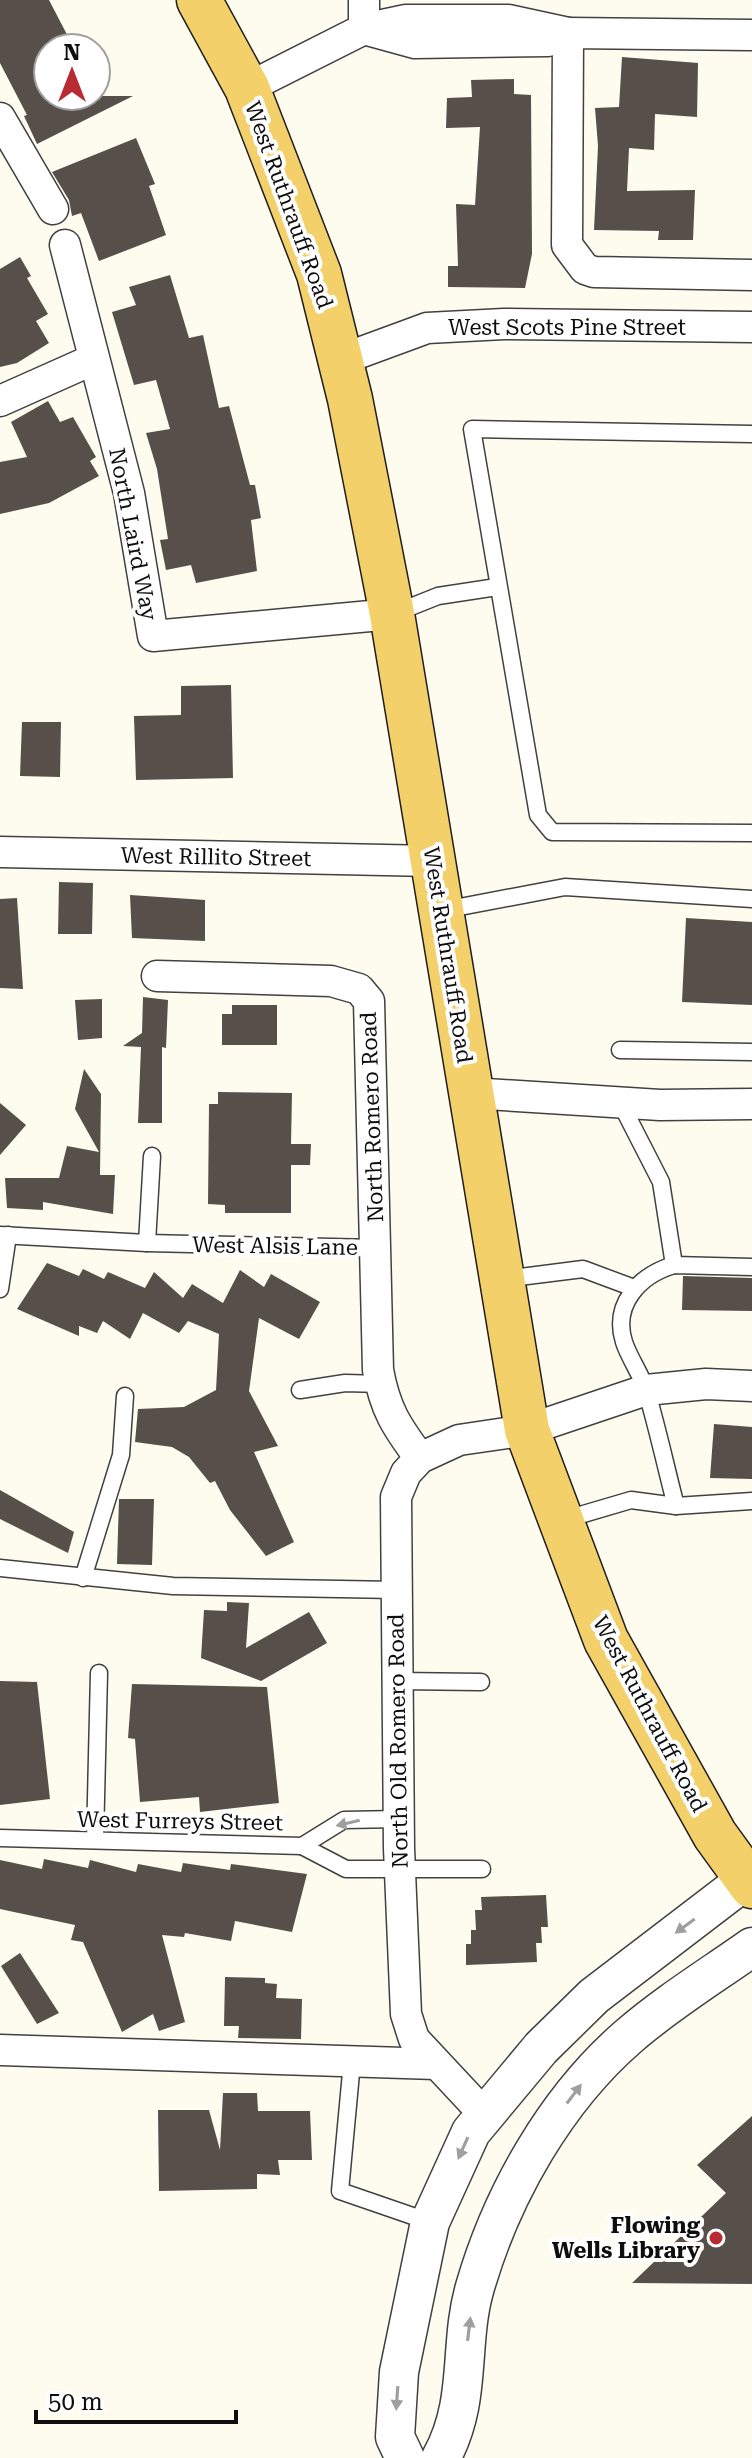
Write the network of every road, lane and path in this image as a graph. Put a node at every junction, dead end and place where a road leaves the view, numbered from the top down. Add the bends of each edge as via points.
1 (199, 0) edge
2 (364, 15) edge
3 (568, 33) junction
4 (752, 35) edge
5 (247, 88) junction
6 (0, 119) edge
7 (53, 209) dead end
8 (65, 245) dead end
9 (752, 275) edge
10 (752, 327) edge
11 (92, 360) junction
12 (340, 360) junction
13 (0, 401) edge
14 (752, 434) edge
15 (497, 587) junction
16 (392, 614) junction
17 (752, 833) edge
18 (0, 852) edge
19 (432, 861) junction
20 (752, 899) edge
21 (440, 910) junction
22 (157, 976) dead end
23 (620, 1050) dead end
24 (752, 1052) edge
25 (471, 1093) junction
26 (620, 1102) junction
27 (752, 1104) edge
28 (152, 1156) dead end
29 (4, 1235) edge
30 (147, 1243) junction
31 (376, 1248) junction
32 (674, 1265) junction
33 (752, 1267) edge
34 (502, 1279) junction
35 (634, 1288) junction
36 (0, 1289) edge
37 (381, 1384) junction
38 (752, 1386) edge
39 (300, 1390) dead end
40 (646, 1390) junction
41 (125, 1396) dead end
42 (527, 1430) junction
43 (420, 1458) junction
44 (752, 1501) edge
45 (676, 1506) junction
46 (561, 1520) junction
47 (0, 1568) edge
48 (83, 1578) junction
49 (396, 1590) junction
50 (99, 1673) dead end
51 (397, 1681) junction
52 (481, 1682) dead end
53 (399, 1819) junction
54 (0, 1838) edge
55 (95, 1840) junction
56 (302, 1846) junction
57 (400, 1868) junction
58 (482, 1869) dead end
59 (750, 1883) edge
60 (752, 1947) edge
61 (0, 2050) edge
62 (352, 2062) junction
63 (436, 2064) junction
64 (485, 2115) junction
65 (430, 2222) junction
66 (405, 2458) edge
67 (441, 2458) edge

1 - 5 main road, West Ruthrauff Road
2 - 3 street via 415,43 548,41
2 - 5 street
3 - 4 street
3 - 9 street via 567,245 585,269
5 - 12 main road, West Ruthrauff Road via 319,274
6 - 7 street
8 - 11 street, North Laird Way
10 - 12 street, West Scots Pine Street via 427,328
11 - 13 street
11 - 16 street, North Laird Way via 129,493 153,636
12 - 16 main road, West Ruthrauff Road
14 - 15 lane via 472,429
15 - 16 lane via 438,596
15 - 17 lane via 538,815 552,832
16 - 19 main road, West Ruthrauff Road
18 - 19 street, West Rillito Street
19 - 21 main road, West Ruthrauff Road
20 - 21 lane via 565,887
21 - 25 main road, West Ruthrauff Road
22 - 31 street, North Romero Road via 331,981 359,989 369,1001
23 - 24 lane
25 - 26 street
25 - 34 main road, West Ruthrauff Road
26 - 27 street
26 - 32 lane via 661,1182
28 - 30 lane
29 - 30 lane, West Alsis Lane
29 - 36 lane
30 - 31 lane, West Alsis Lane
31 - 37 street, West Alsis Lane
32 - 33 lane
32 - 35 lane
34 - 35 lane via 583,1269
34 - 42 main road, West Ruthrauff Road
35 - 40 lane via 625,1302 623,1338
37 - 39 lane
37 - 43 street, West Alsis Lane via 397,1428
38 - 40 street
40 - 42 street
40 - 45 lane
41 - 48 lane via 121,1455
42 - 43 street via 459,1440
42 - 46 main road, West Ruthrauff Road
43 - 49 street, North Old Romero Road via 406,1473 396,1497
44 - 45 lane
45 - 46 lane via 631,1500
46 - 59 main road, West Ruthrauff Road via 606,1640 715,1835
47 - 48 lane
48 - 49 lane via 173,1586
49 - 51 street, North Old Romero Road
50 - 55 lane
51 - 52 lane
51 - 53 street, North Old Romero Road
53 -> 56 lane, West Furreys Street via 344,1820
53 - 57 street, North Old Romero Road
54 - 55 lane, West Furreys Street
55 - 56 lane, West Furreys Street
56 - 57 lane via 346,1869
57 - 58 lane
57 - 63 street, North Old Romero Road via 406,2014 414,2039
59 -> 64 street via 594,1996
67 -> 60 street via 457,2428 474,2288 510,2197 555,2119 630,2035
61 - 62 street
62 - 63 street
62 - 65 lane via 340,2191
63 - 64 street, North Old Romero Road
64 -> 65 street via 471,2132
65 -> 66 street via 399,2372 395,2437

